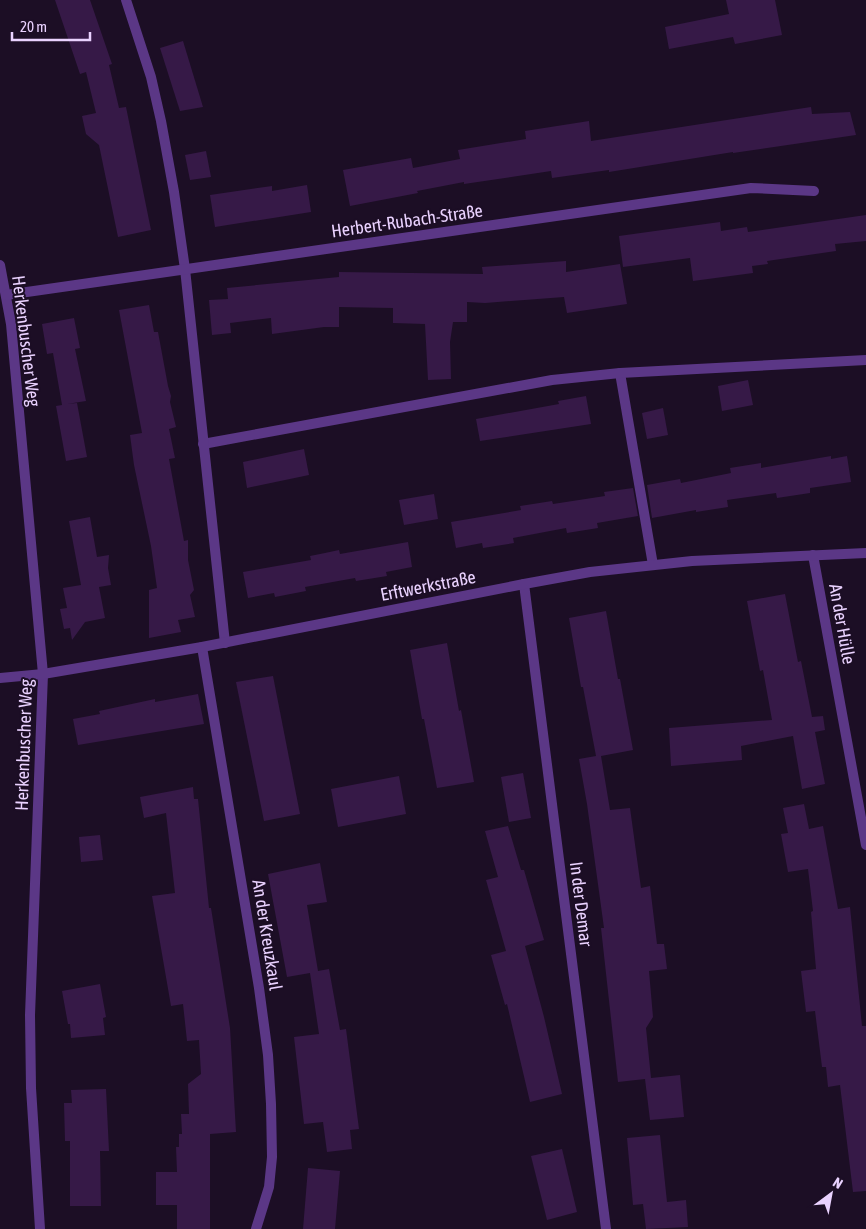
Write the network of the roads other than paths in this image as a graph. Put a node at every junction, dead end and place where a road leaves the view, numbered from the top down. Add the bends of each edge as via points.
1 (126, 0) edge
2 (814, 191) dead end
3 (0, 265) edge
4 (185, 270) junction
5 (6, 295) junction
6 (866, 360) edge
7 (620, 373) junction
8 (203, 444) junction
9 (866, 554) edge
10 (813, 555) junction
11 (653, 564) junction
12 (524, 584) junction
13 (225, 643) junction
14 (202, 647) junction
15 (43, 674) junction
16 (0, 678) edge
17 (866, 845) edge
18 (40, 1229) edge
19 (256, 1229) edge
20 (606, 1229) edge

1 - 4 street via 151,77 161,121
2 - 4 street, Herbert-Rubach-Straße via 751,188
3 - 5 street, Herkenbuscher Weg
4 - 5 street, Herbert-Rubach-Straße
4 - 8 street
5 - 15 street, Herkenbuscher Weg
6 - 7 street
7 - 8 street via 523,384
7 - 11 street
8 - 13 street
9 - 10 street, Erftwerkstraße
10 - 11 street, Erftwerkstraße
10 - 17 street, An der Hülle
11 - 12 street, Erftwerkstraße
12 - 13 street, Erftwerkstraße
12 - 20 street, In der Demar
13 - 14 street, Erftwerkstraße
14 - 15 street, Erftwerkstraße
14 - 19 street, An der Kreuzkaul via 259,988 270,1076 269,1187
15 - 16 street, Erftwerkstraße
15 - 18 street, Herkenbuscher Weg via 30,1015

